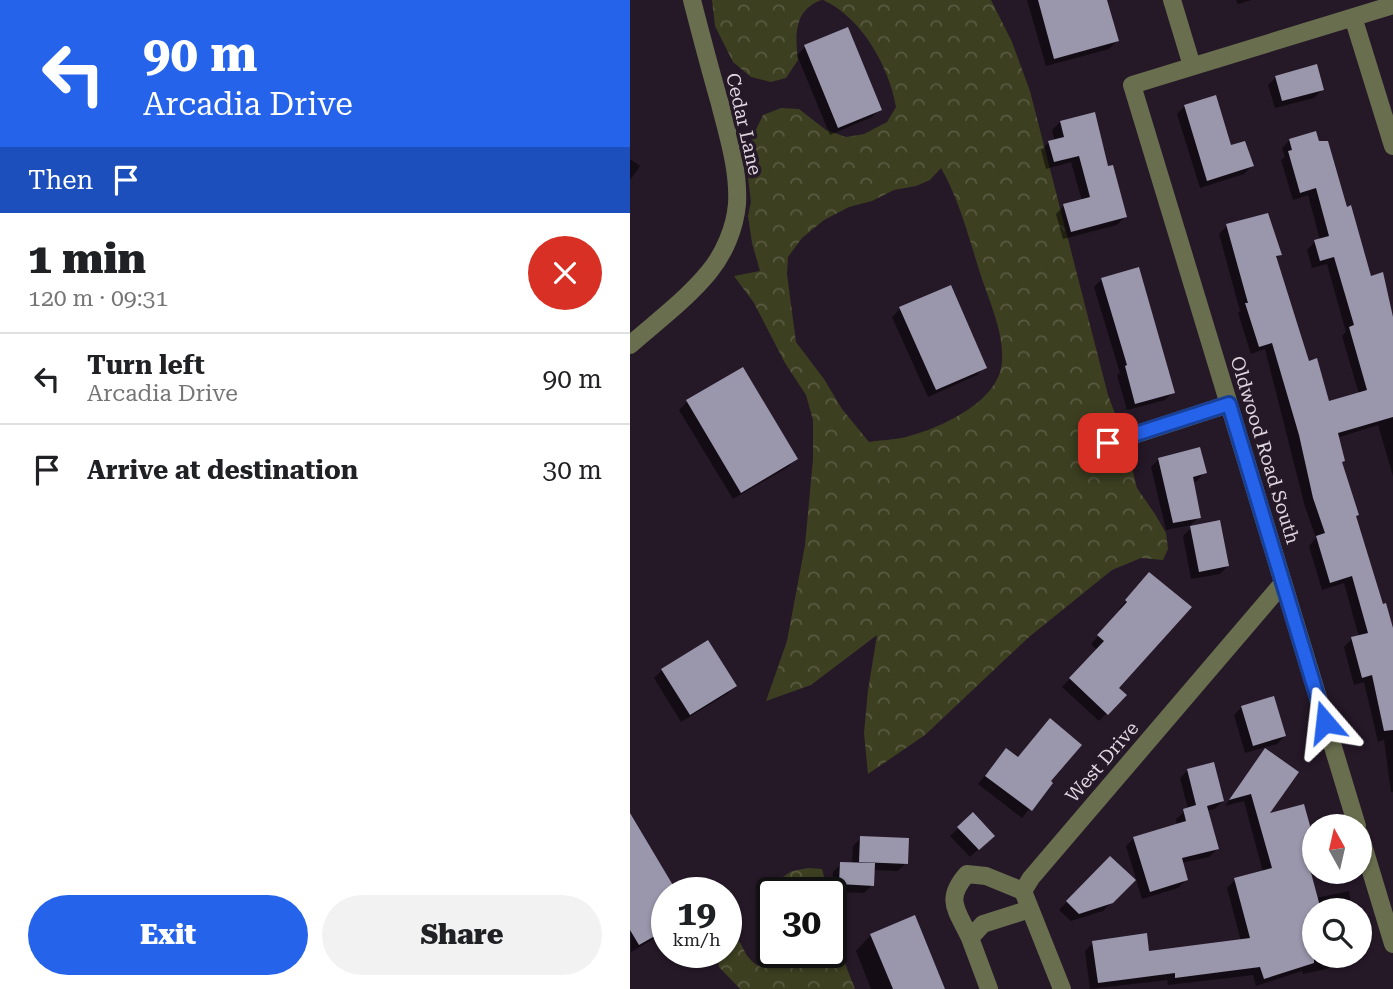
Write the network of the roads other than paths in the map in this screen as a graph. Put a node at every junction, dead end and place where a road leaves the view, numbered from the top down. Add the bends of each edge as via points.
1 (692, 0) edge
2 (1172, 0) edge
3 (1393, 5) edge
4 (1353, 17) junction
5 (1192, 66) junction
6 (1393, 146) edge
7 (630, 345) edge
8 (1229, 404) junction
9 (1108, 443) dead end
10 (1283, 583) junction
11 (1353, 814) edge
12 (1372, 875) edge
13 (1023, 891) junction
14 (1030, 909) junction
15 (970, 938) junction
16 (1393, 944) edge
17 (989, 989) edge
18 (1062, 989) edge

1 - 7 street, Cedar Lane via 730,144 737,205 723,250 709,272
2 - 5 street
3 - 4 street
4 - 5 street
4 - 6 street
5 - 8 street, Oldwood Road South via 1132,85
8 - 9 street
8 - 10 street, Oldwood Road South
10 - 11 street, Oldwood Road South
10 - 13 street, West Drive
12 - 16 street
13 - 14 street
13 - 15 street via 986,876 967,874 953,900
14 - 15 street via 983,924
14 - 18 street
15 - 17 street

